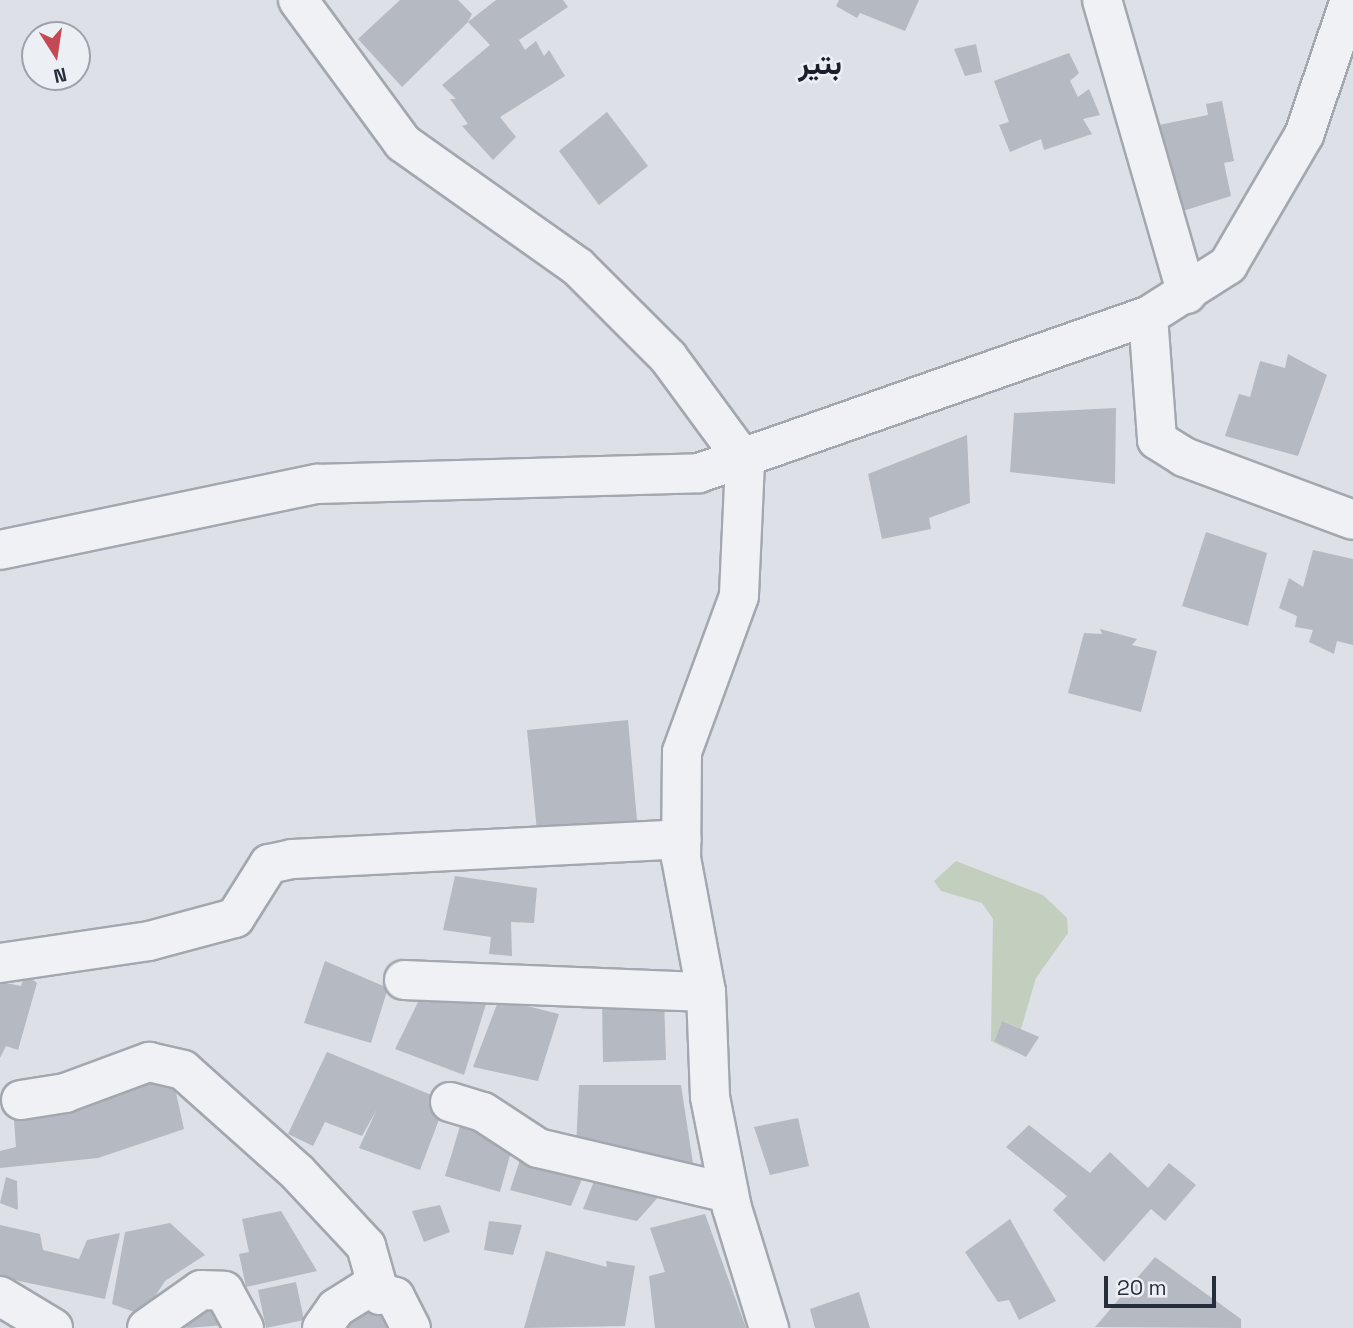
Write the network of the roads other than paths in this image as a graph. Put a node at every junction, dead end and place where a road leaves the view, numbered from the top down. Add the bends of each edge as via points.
1 (298, 0) edge
2 (1102, 0) edge
3 (1350, 0) edge
4 (1187, 294) junction
5 (1148, 316) junction
6 (745, 462) junction
7 (1353, 520) edge
8 (0, 550) edge
9 (664, 837) junction
10 (0, 963) edge
11 (404, 980) dead end
12 (694, 993) junction
13 (21, 1100) dead end
14 (450, 1102) dead end
15 (716, 1189) junction
16 (380, 1295) junction
17 (0, 1296) edge
18 (53, 1328) edge
19 (147, 1328) edge
20 (244, 1328) edge
21 (322, 1328) edge
22 (411, 1328) edge
23 (769, 1328) edge

1 - 6 street via 403,143 578,267 668,357
2 - 4 street
3 - 4 street via 1304,135 1228,265
4 - 5 street
5 - 6 street
5 - 7 street via 1157,440 1184,457
6 - 8 street via 675,475 317,484
6 - 9 street via 739,596 682,752
9 - 10 street via 292,859 269,864 235,918 149,941
9 - 12 street
11 - 12 street
12 - 15 street via 710,1097
13 - 16 street via 65,1093 149,1062 167,1063 298,1173 366,1246
14 - 15 street via 483,1112 538,1148
15 - 23 street
16 - 21 street via 366,1289 335,1308
16 - 22 street via 395,1297
17 - 18 street
19 - 20 street via 201,1290 224,1291

